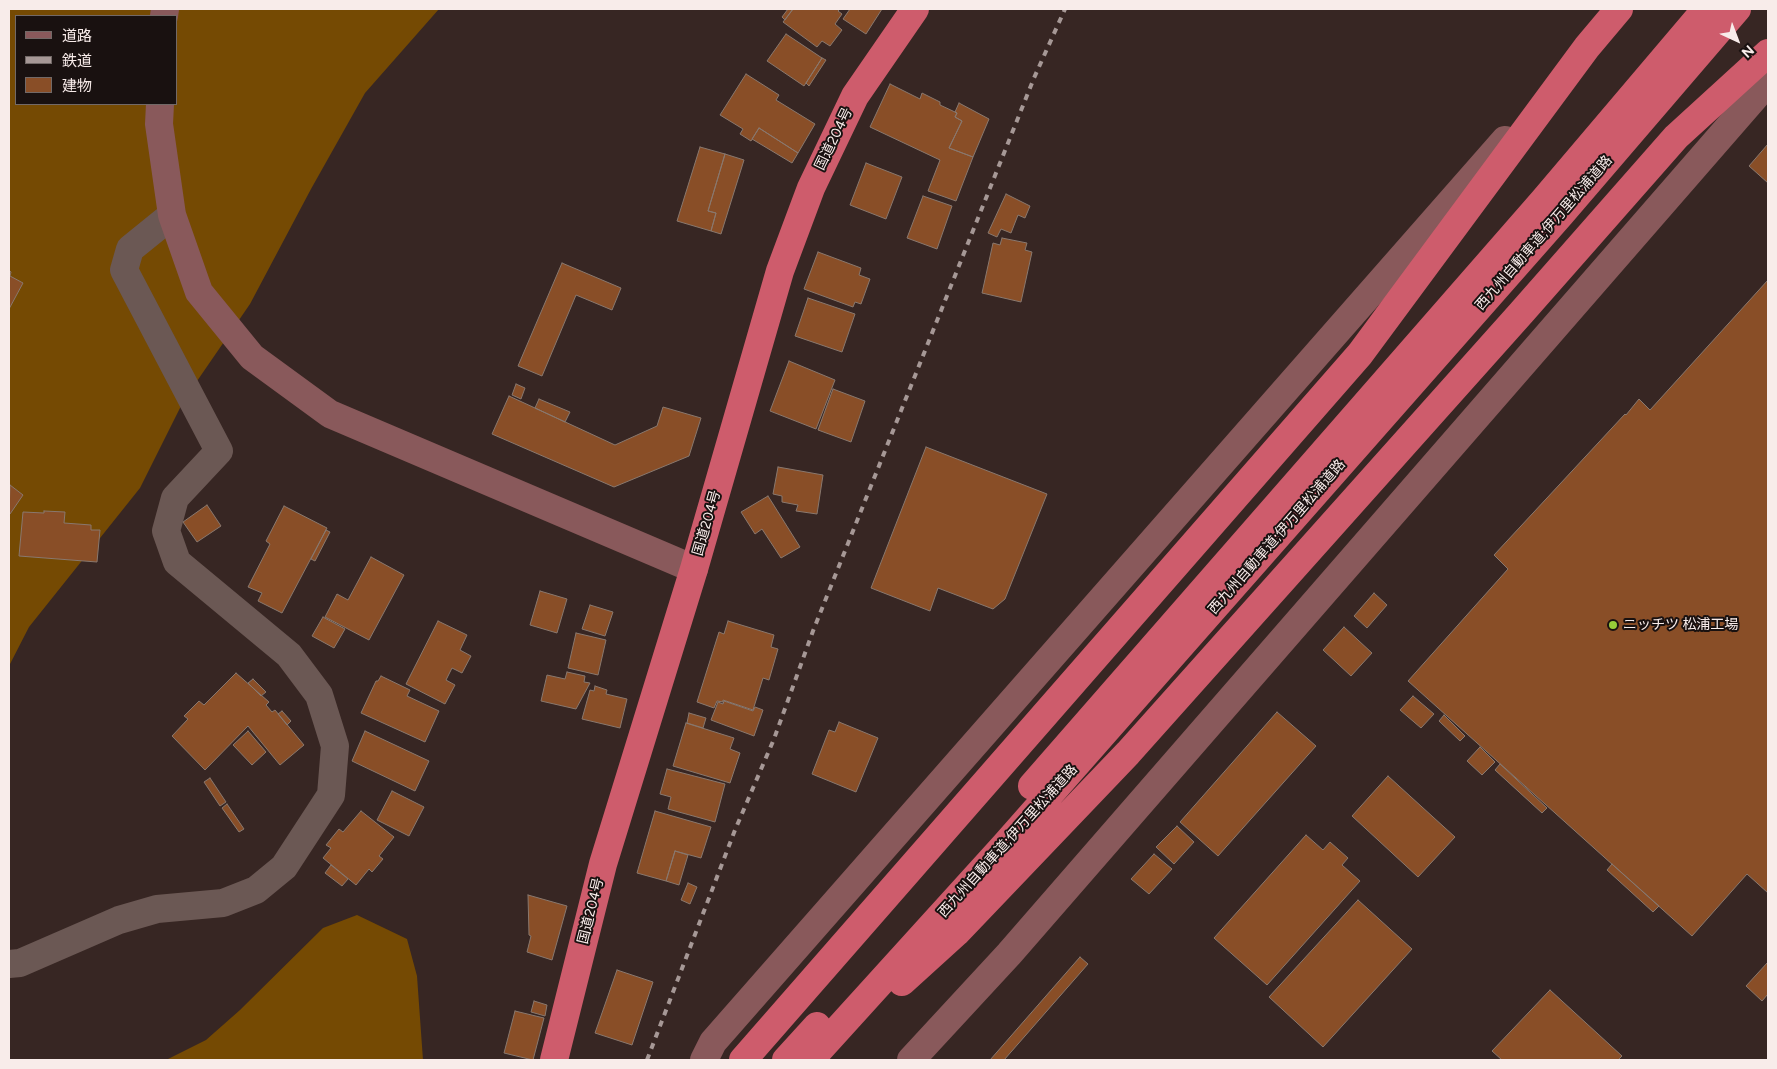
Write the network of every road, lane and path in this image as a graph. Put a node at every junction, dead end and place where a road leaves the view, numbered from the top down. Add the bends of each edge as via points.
1 (915, 9) edge
2 (1619, 9) edge
3 (1706, 9) edge
4 (1737, 9) edge
5 (1587, 47) junction
6 (1768, 53) edge
7 (1768, 82) edge
8 (160, 105) edge
9 (172, 215) junction
10 (694, 569) junction
11 (9, 964) edge
12 (554, 1060) edge
13 (704, 1060) edge
14 (743, 1060) edge
15 (786, 1060) edge
16 (810, 1060) edge
17 (817, 1060) edge
18 (911, 1060) edge

1 - 10 highway, 国道204号 via 855,96 811,188 780,271
2 - 5 highway
3 - 15 highway, 西九州自動車道;伊万里松浦道路 via 996,827
4 - 16 highway, 西九州自動車道;伊万里松浦道路 via 1555,221 1012,838
5 - 13 street via 713,1042
5 - 14 highway via 1360,354
6 - 17 highway via 1676,137 1128,753 956,933
7 - 18 street via 1015,947
8 - 9 street via 159,124
9 - 10 street via 199,292 252,357 330,414
9 - 11 street via 130,249 124,270 220,451 175,498 166,531 177,562 289,655 319,695 336,746 331,795 284,867 256,890 223,902 157,909 119,920 20,963
10 - 12 highway, 国道204号 via 603,864

